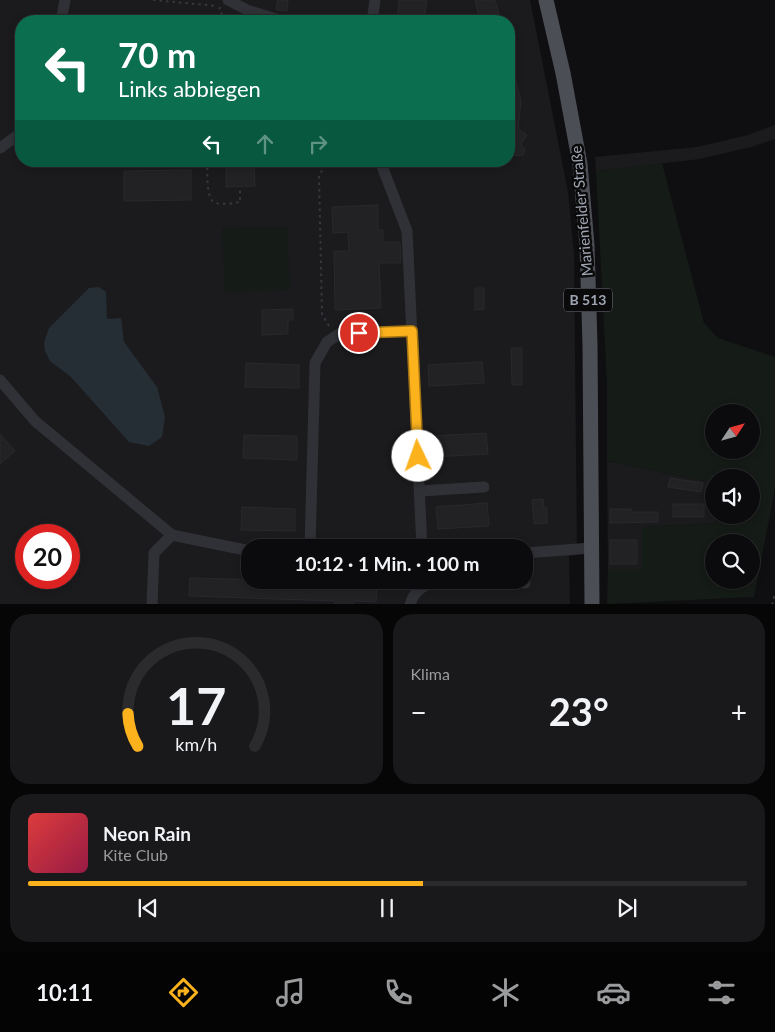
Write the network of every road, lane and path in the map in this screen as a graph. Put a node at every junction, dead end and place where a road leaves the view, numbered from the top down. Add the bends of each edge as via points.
1 (65, 0) edge
2 (153, 0) edge
3 (222, 0) edge
4 (375, 0) edge
5 (546, 0) edge
6 (224, 3) edge
7 (245, 5) edge
8 (61, 15) edge
9 (223, 15) edge
10 (269, 15) edge
11 (373, 15) edge
12 (15, 137) edge
13 (0, 148) edge
14 (207, 167) edge
15 (325, 167) edge
16 (382, 167) edge
17 (240, 188) dead end
18 (412, 331) junction
19 (334, 337) junction
20 (0, 380) edge
21 (484, 487) dead end
22 (420, 491) junction
23 (172, 535) junction
24 (310, 539) edge
25 (422, 539) edge
26 (592, 548) junction
27 (241, 549) edge
28 (533, 553) edge
29 (418, 589) edge
30 (775, 594) edge
31 (152, 604) edge
32 (410, 604) edge
33 (592, 604) edge
34 (772, 604) edge

1 - 8 street
2 - 6 path
3 - 6 path
4 - 11 street
5 - 26 main road, Marienfelder Straße / B 513 via 580,164 587,245
6 - 7 street
6 - 9 path via 219,10
7 - 10 street
12 - 13 street
14 - 17 path via 211,201 240,202
15 - 19 path via 319,175 322,314
16 - 18 street via 407,231
18 - 19 street via 341,333
18 - 22 street
19 - 24 street via 327,342 315,363
20 - 23 street via 35,421
21 - 22 street
22 - 25 street
23 - 27 street
23 - 31 street via 154,553
26 - 28 street
26 - 33 main road, Marienfelder Straße / B 513
29 - 32 street
30 - 34 path

